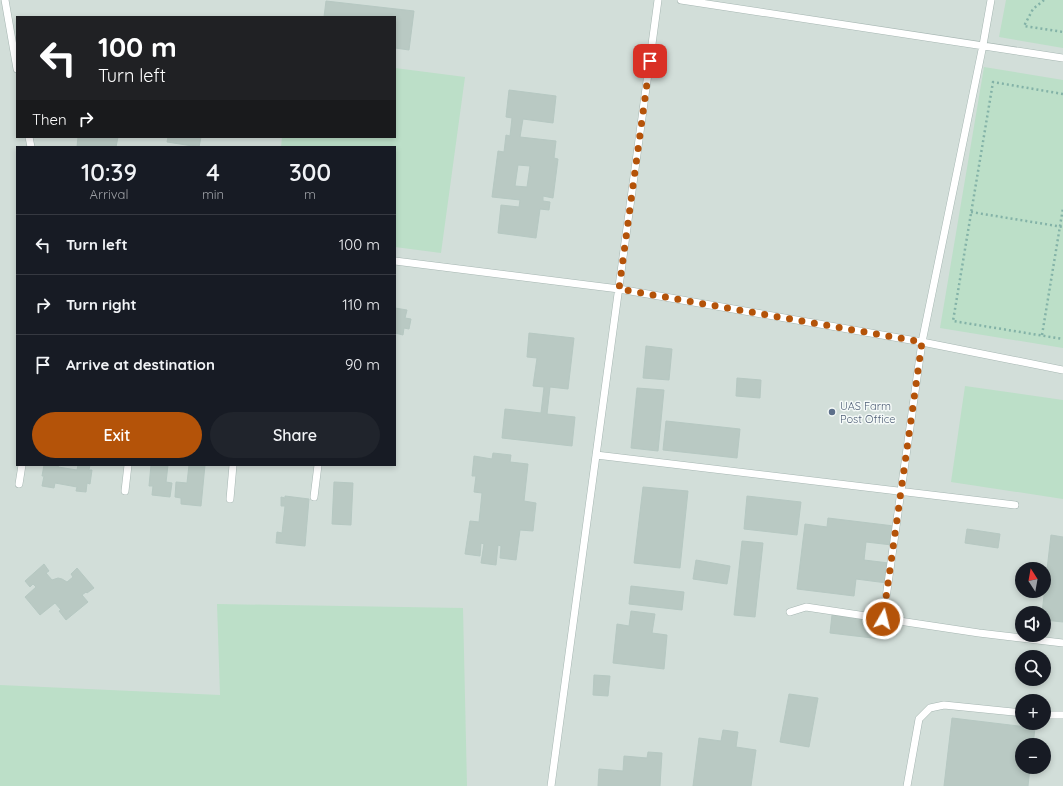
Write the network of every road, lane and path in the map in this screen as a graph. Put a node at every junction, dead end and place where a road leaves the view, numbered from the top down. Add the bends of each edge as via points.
1 (5, 0) edge
2 (658, 0) edge
3 (681, 0) edge
4 (991, 0) edge
5 (1044, 0) edge
6 (1063, 32) edge
7 (983, 45) junction
8 (1063, 58) edge
9 (16, 63) edge
10 (1063, 94) edge
11 (1063, 208) edge
12 (971, 212) junction
13 (1062, 227) edge
14 (396, 261) edge
15 (619, 289) junction
16 (1042, 335) junction
17 (1063, 339) edge
18 (922, 342) junction
19 (1063, 370) edge
20 (596, 455) junction
21 (22, 466) edge
22 (128, 466) edge
23 (233, 466) edge
24 (318, 466) edge
25 (19, 484) dead end
26 (125, 491) dead end
27 (901, 493) junction
28 (314, 497) dead end
29 (230, 499) dead end
30 (1015, 505) dead end
31 (790, 612) dead end
32 (883, 619) junction
33 (1063, 642) edge
34 (1015, 712) edge
35 (1051, 714) edge
36 (1063, 715) edge
37 (551, 786) edge
38 (907, 786) edge

1 - 9 lane
2 - 15 lane
3 - 7 lane
4 - 7 lane
5 - 6 path via 1033,9 1024,26
7 - 8 lane
7 - 18 lane
10 - 12 path via 993,82
11 - 13 path
12 - 13 path
12 - 16 path via 953,321
13 - 16 path
14 - 15 lane
15 - 18 lane
15 - 20 lane
16 - 17 path
18 - 19 lane
18 - 27 lane
20 - 27 lane
20 - 37 lane
21 - 25 lane
22 - 26 lane
23 - 29 lane
24 - 28 lane
27 - 30 lane
27 - 32 lane
31 - 32 lane via 806,607
32 - 33 lane
34 - 38 lane via 944,705 930,708 919,719
35 - 36 lane

